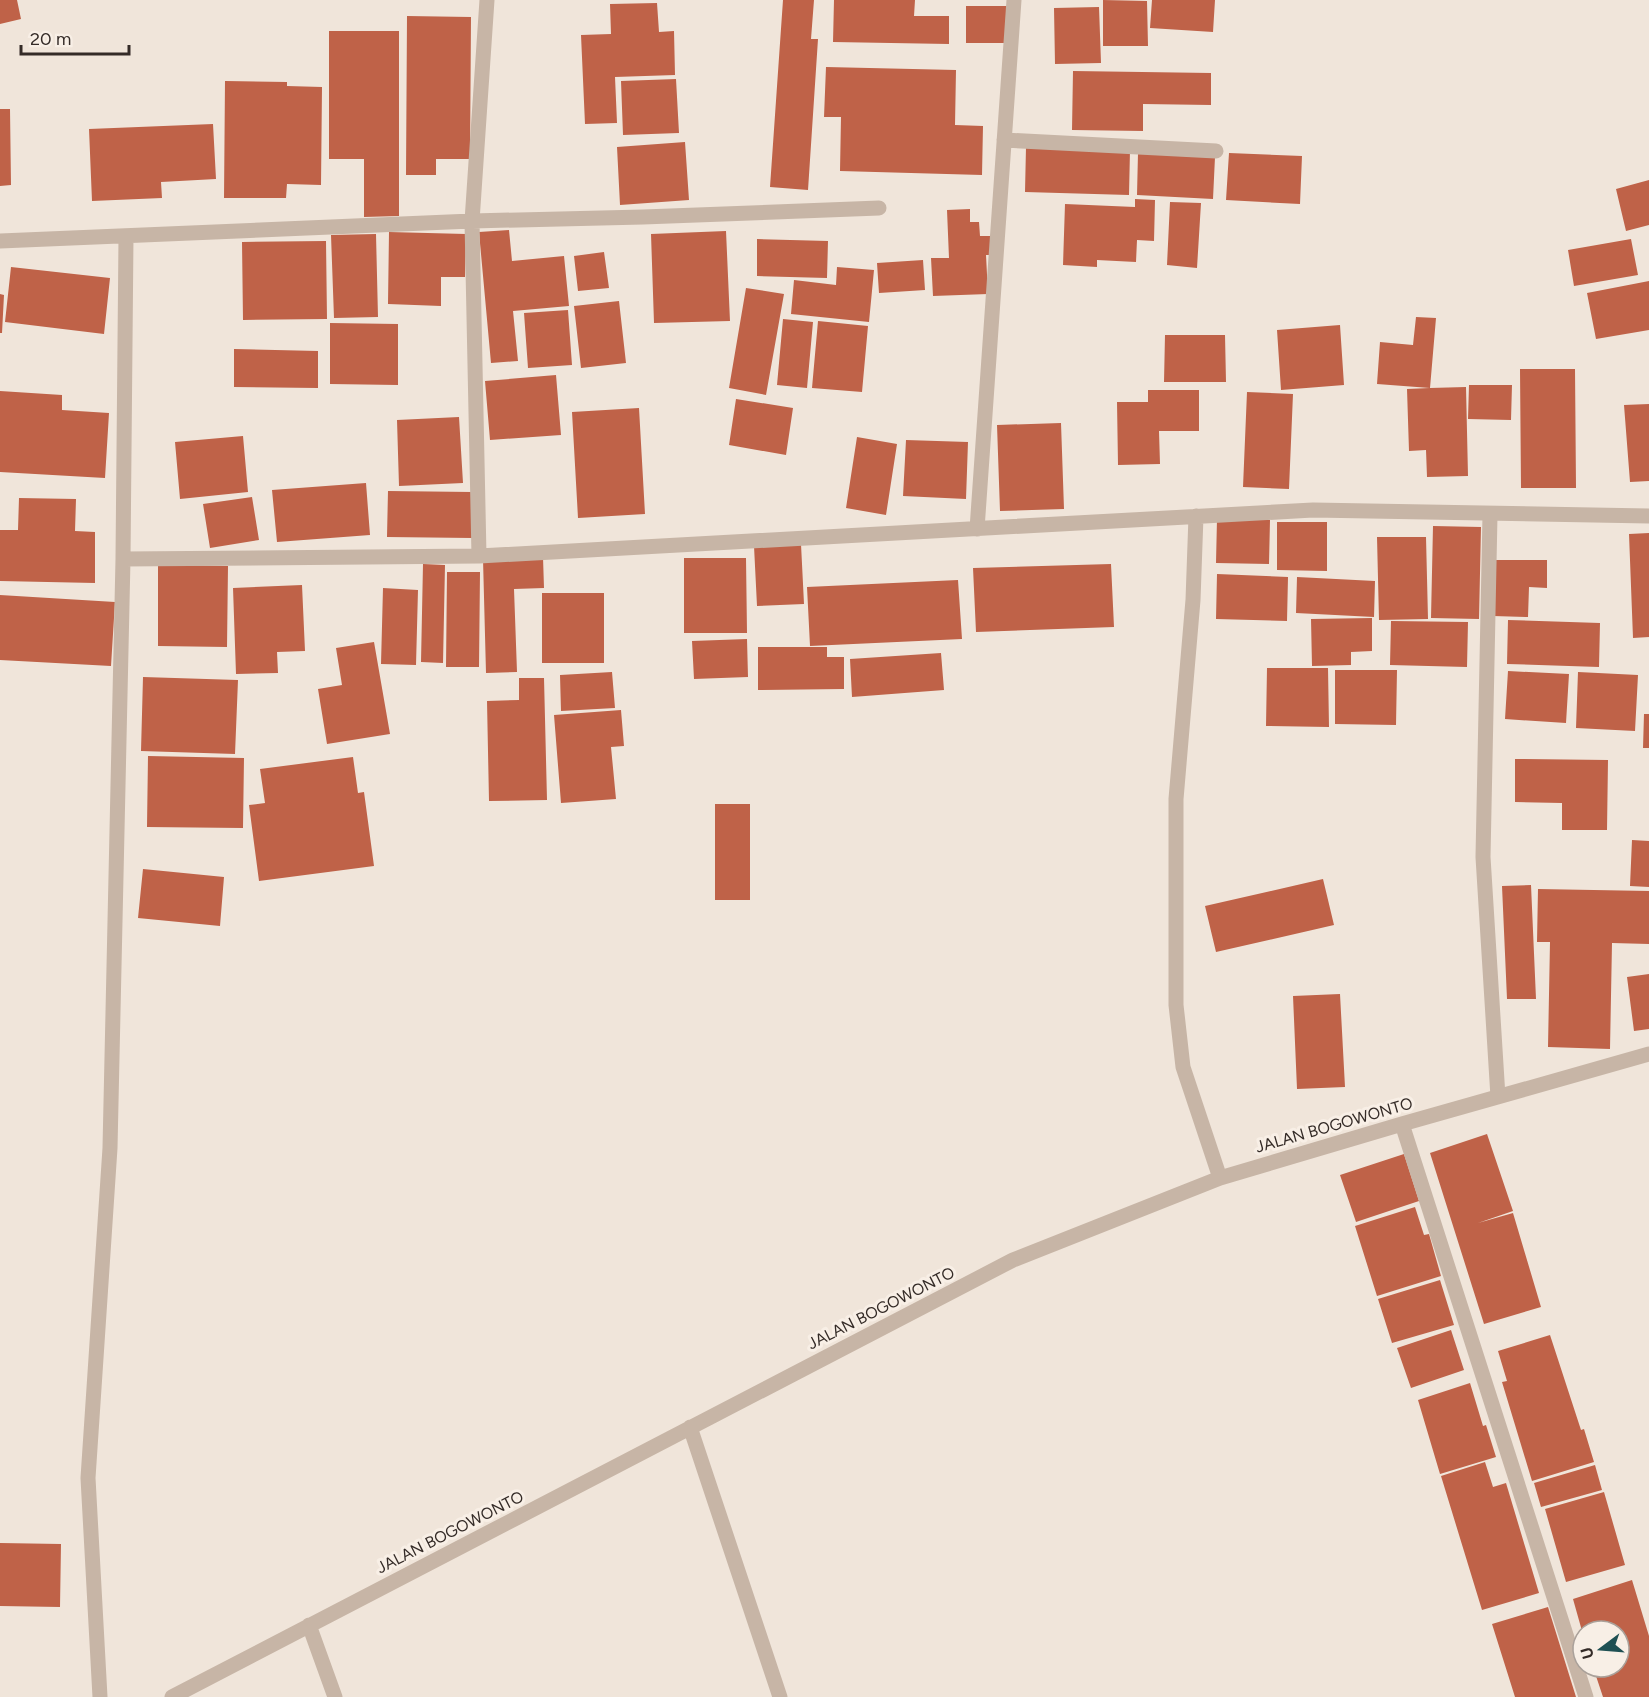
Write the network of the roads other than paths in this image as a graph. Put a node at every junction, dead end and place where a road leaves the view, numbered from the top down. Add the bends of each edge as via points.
1 (487, 0) edge
2 (1014, 0) edge
3 (1004, 141) junction
4 (1216, 151) dead end
5 (879, 208) dead end
6 (472, 221) junction
7 (126, 236) junction
8 (0, 242) edge
9 (1490, 514) junction
10 (1196, 516) junction
11 (1649, 516) edge
12 (977, 529) junction
13 (479, 556) junction
14 (123, 559) junction
15 (1649, 1054) edge
16 (1498, 1097) junction
17 (1402, 1124) junction
18 (1220, 1178) junction
19 (690, 1427) junction
20 (309, 1625) junction
21 (100, 1697) edge
22 (172, 1697) edge
23 (335, 1697) edge
24 (780, 1697) edge
25 (1586, 1697) edge

1 - 6 street
2 - 3 street
3 - 4 street
3 - 12 street
5 - 6 street
6 - 7 street
6 - 13 street
7 - 8 street
7 - 14 street
9 - 10 street via 1313,510
9 - 11 street
9 - 16 street via 1482,856
10 - 12 street
10 - 18 street via 1176,799 1176,1005 1183,1067
12 - 13 street
13 - 14 street
14 - 21 street via 110,1148 88,1478
15 - 16 street, JALAN BOGOWONTO
16 - 17 street, JALAN BOGOWONTO
17 - 18 street, JALAN BOGOWONTO
17 - 25 street
18 - 19 street, JALAN BOGOWONTO via 1012,1260
19 - 20 street, JALAN BOGOWONTO
19 - 24 street
20 - 22 street, JALAN BOGOWONTO
20 - 23 street

